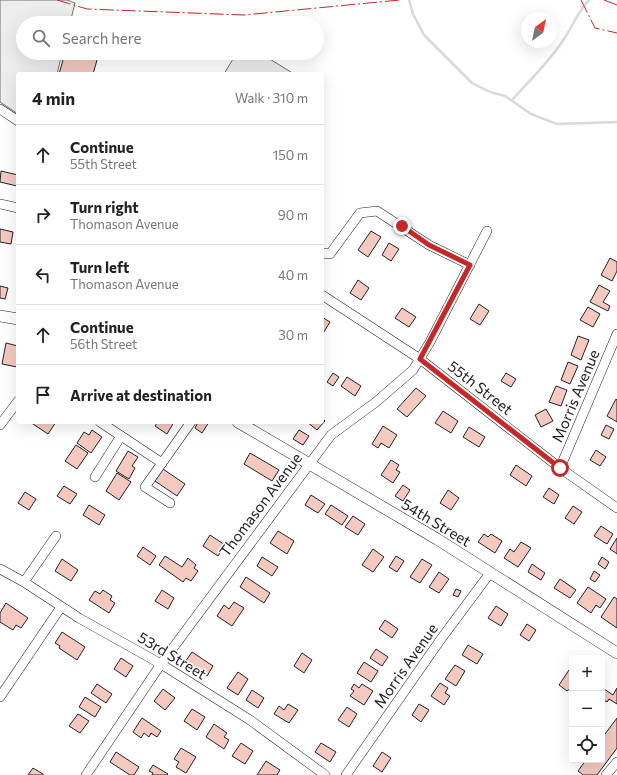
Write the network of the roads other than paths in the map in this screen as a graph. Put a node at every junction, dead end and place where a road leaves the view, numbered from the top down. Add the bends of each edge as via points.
1 (0, 108) edge
2 (16, 120) edge
3 (0, 204) edge
4 (16, 208) edge
5 (487, 231) dead end
6 (324, 253) edge
7 (470, 265) junction
8 (324, 296) edge
9 (0, 316) edge
10 (16, 319) edge
11 (617, 334) edge
12 (420, 359) junction
13 (16, 404) edge
14 (103, 424) edge
15 (190, 424) edge
16 (241, 424) edge
17 (0, 425) edge
18 (121, 436) junction
19 (162, 463) junction
20 (308, 464) junction
21 (560, 468) junction
22 (95, 477) dead end
23 (170, 503) dead end
24 (617, 508) edge
25 (56, 536) dead end
26 (0, 569) edge
27 (490, 574) junction
28 (24, 582) junction
29 (61, 607) junction
30 (617, 653) edge
31 (161, 664) junction
32 (0, 697) edge
33 (617, 762) edge
34 (86, 775) edge
35 (324, 775) edge
36 (346, 775) edge
37 (606, 775) edge

1 - 2 street
3 - 4 street
5 - 7 street, Thomason Avenue
6 - 7 street via 330,254 360,213 377,211 429,245
7 - 12 street, Thomason Avenue
8 - 12 street, 55th Street
9 - 10 main road
11 - 21 street, Morris Avenue
12 - 20 street, Thomason Avenue via 413,370 331,435
12 - 21 street, 55th Street
13 - 17 street
14 - 18 street
15 - 19 street
16 - 20 main road, 54th Street
18 - 19 street
18 - 22 street
19 - 23 street via 145,487
20 - 27 main road, 54th Street via 437,539
20 - 31 street, Thomason Avenue
21 - 24 street, 55th Street
25 - 28 street
26 - 28 street, 53rd Street
27 - 30 main road, 54th Street
27 - 36 street, Morris Avenue
28 - 29 street, 53rd Street
29 - 31 street, 53rd Street
29 - 32 street
31 - 34 street, Thomason Avenue
31 - 35 street, 53rd Street via 250,720
33 - 37 street

